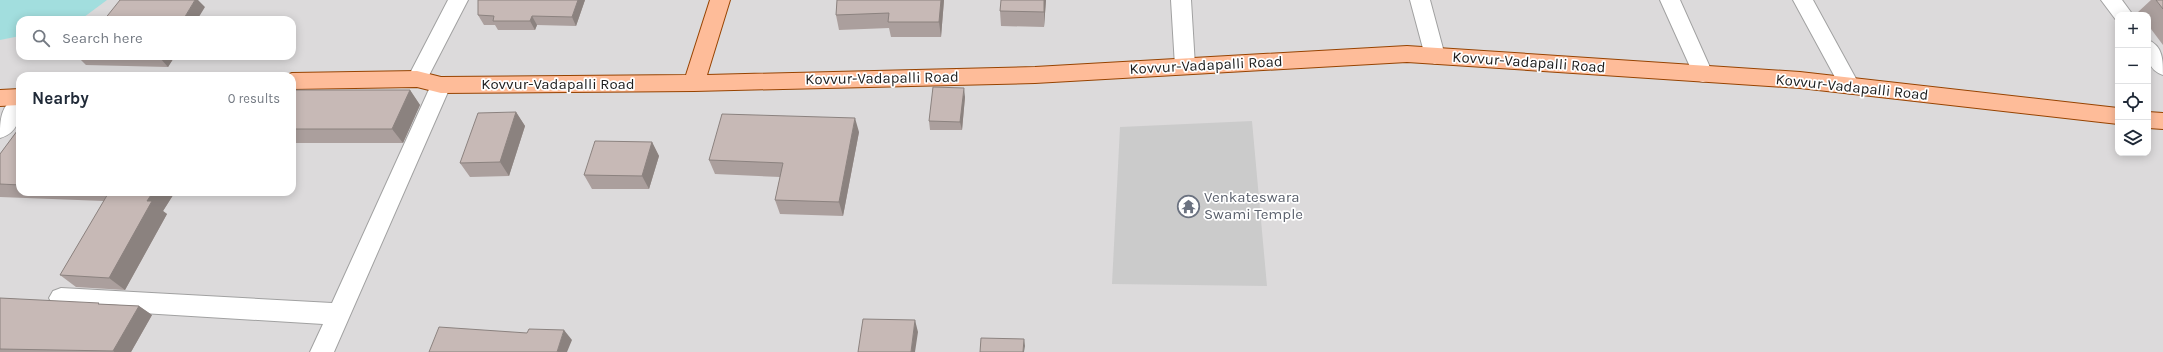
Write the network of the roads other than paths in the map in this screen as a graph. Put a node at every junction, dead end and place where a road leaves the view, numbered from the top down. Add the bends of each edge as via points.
1 (458, 0) edge
2 (720, 0) edge
3 (1181, 0) edge
4 (1420, 0) edge
5 (1670, 0) edge
6 (1803, 0) edge
7 (2111, 0) edge
8 (2121, 12) edge
9 (2151, 52) edge
10 (1435, 56) junction
11 (1185, 66) junction
12 (2163, 67) edge
13 (1703, 74) junction
14 (417, 79) junction
15 (296, 82) edge
16 (694, 83) junction
17 (441, 85) junction
18 (1850, 86) junction
19 (16, 97) edge
20 (0, 98) edge
21 (16, 109) edge
22 (2115, 116) edge
23 (2151, 120) edge
24 (2163, 121) edge
25 (0, 130) edge
26 (62, 298) dead end
27 (338, 314) junction
28 (322, 352) edge

1 - 14 street
2 - 16 main road
3 - 11 street
4 - 10 street
5 - 13 street
6 - 18 street
7 - 8 street
9 - 12 street
10 - 11 main road, Kovvur-Vadapalli Road via 1407,54
10 - 13 main road, Kovvur-Vadapalli Road
11 - 16 main road, Kovvur-Vadapalli Road via 1035,75
13 - 18 main road, Kovvur-Vadapalli Road
14 - 15 main road, Kovvur-Vadapalli Road
14 - 17 main road, Kovvur-Vadapalli Road
16 - 17 main road, Kovvur-Vadapalli Road
17 - 27 street
18 - 22 main road, Kovvur-Vadapalli Road
19 - 20 main road
21 - 25 street
23 - 24 main road
26 - 27 street
27 - 28 street

